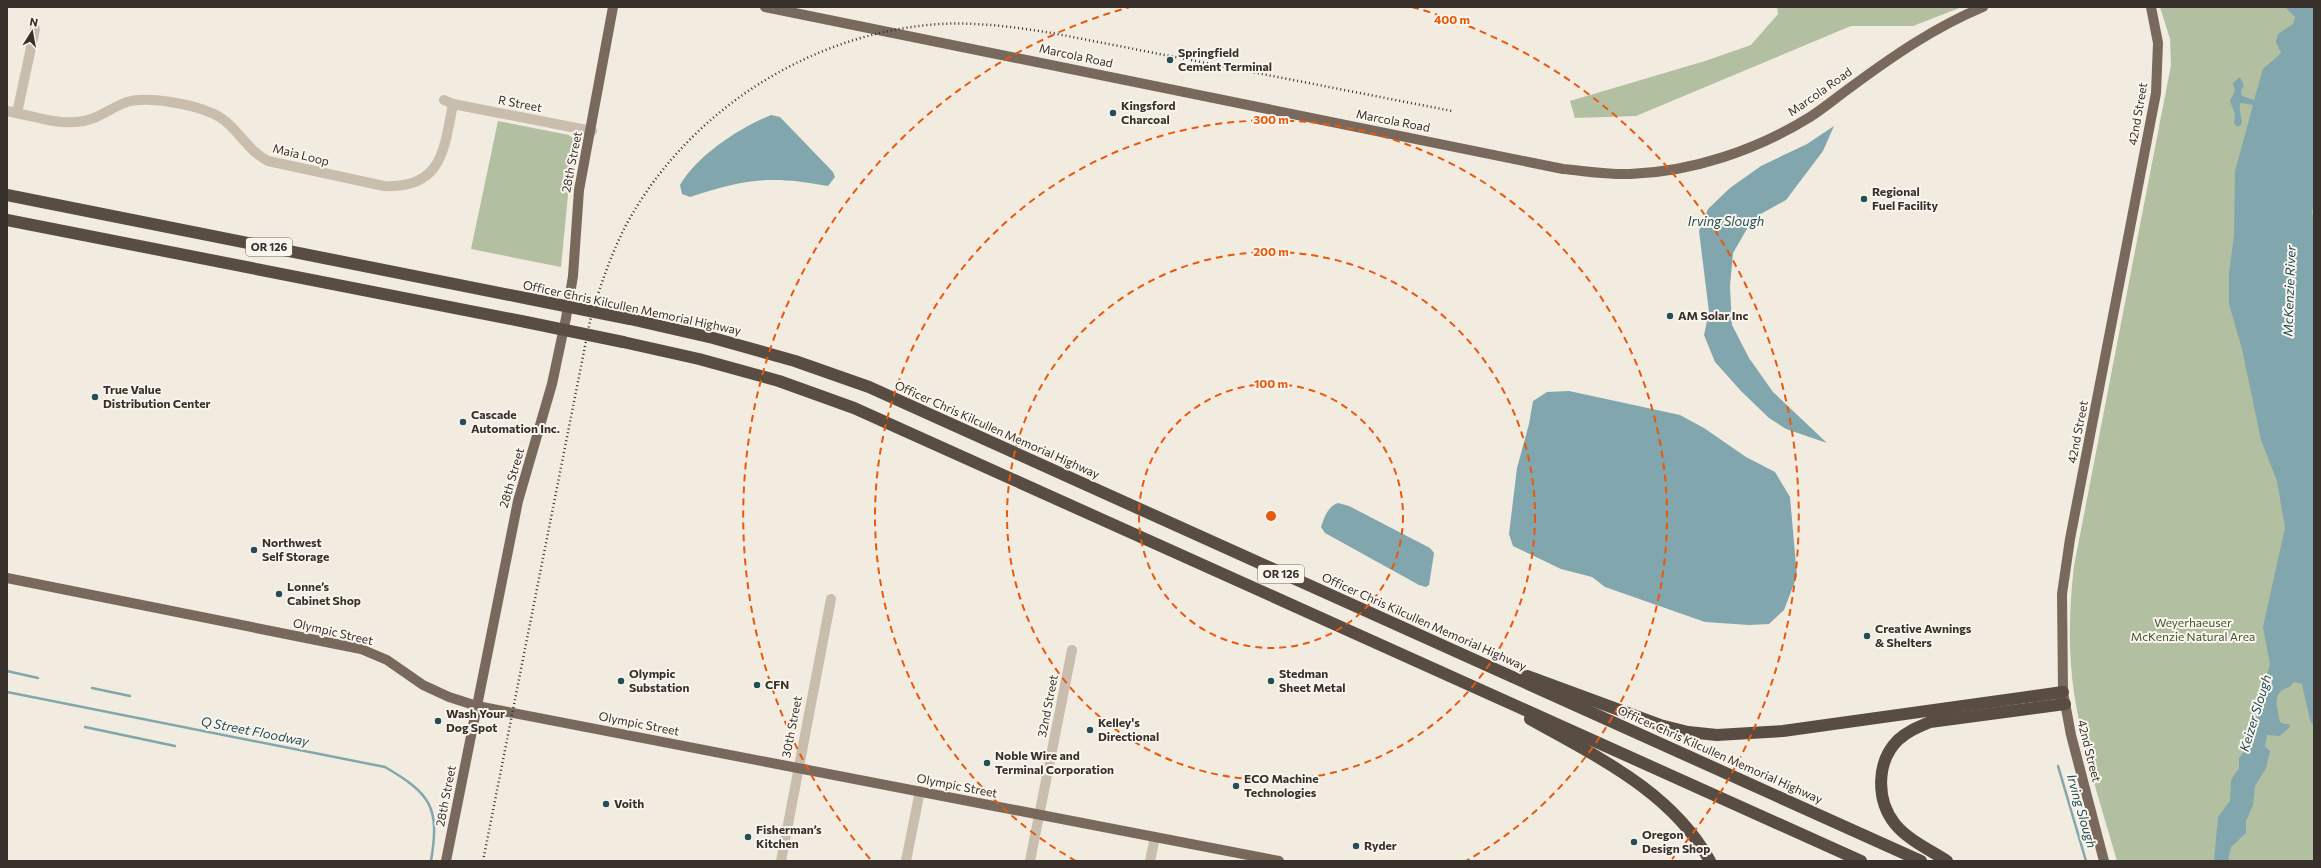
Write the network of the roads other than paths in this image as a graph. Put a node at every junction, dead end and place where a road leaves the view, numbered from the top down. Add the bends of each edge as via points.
1 (613, 7) edge
2 (764, 7) edge
3 (1983, 7) edge
4 (2151, 7) edge
5 (35, 29) dead end
6 (448, 102) joint
7 (7, 111) edge
8 (17, 113) junction
9 (592, 131) junction
10 (7, 195) edge
11 (7, 220) edge
12 (7, 578) edge
13 (830, 599) dead end
14 (1437, 644) junction
15 (1072, 650) dead end
16 (1459, 680) junction
17 (2064, 698) junction
18 (477, 706) junction
19 (798, 768) junction
20 (920, 792) junction
21 (1039, 815) junction
22 (1155, 837) junction
23 (446, 861) edge
24 (781, 861) edge
25 (906, 861) edge
26 (1030, 861) edge
27 (1150, 861) edge
28 (1275, 861) edge
29 (1710, 861) edge
30 (1861, 861) edge
31 (1921, 861) edge
32 (1947, 861) edge
33 (2104, 861) edge

1 - 9 main road, 28th Street
2 - 3 main road, Marcola Road via 1563,169 1629,174 1668,170 1724,157 1769,140 1811,117 1901,51 1938,28
4 - 17 main road, 42nd Street via 2158,43 2156,93 2070,539 2062,594
5 - 8 street
6 - 8 street, Maia Loop via 442,157 424,179 398,187 377,185 268,162 256,155 226,122 214,114 166,102 132,101 99,118 75,122
6 - 9 street, R Street
7 - 8 street, Maia Loop
9 - 18 main road, 28th Street via 579,190 566,318 552,384 518,501
10 - 14 highway, Officer Chris Kilcullen Memorial Highway / OR 126, bridge via 630,319 713,338 795,361 869,388
11 - 16 highway, OR 126, bridge via 623,342 700,359 779,381 854,408
12 - 18 main road, Olympic Street via 361,649 387,660 423,685
13 - 19 street, 30th Street
14 - 17 highway via 1654,723 1688,732 1716,735 1783,732
14 - 31 highway, Officer Chris Kilcullen Memorial Highway / OR 126
15 - 21 street, 32nd Street
16 - 29 highway via 1625,773 1659,799 1700,842
16 - 30 highway, OR 126
17 - 32 highway via 1930,722 1911,730 1897,741 1884,763 1881,777 1881,794 1886,809 1895,825 1913,840
17 - 33 main road, 42nd Street
18 - 19 main road, Olympic Street
18 - 23 main road, 28th Street
19 - 20 main road, Olympic Street
19 - 24 street, 30th Street
20 - 21 main road, Olympic Street
20 - 25 street
21 - 22 main road, Olympic Street
21 - 26 street, 32nd Street
22 - 27 street
22 - 28 main road, Olympic Street

